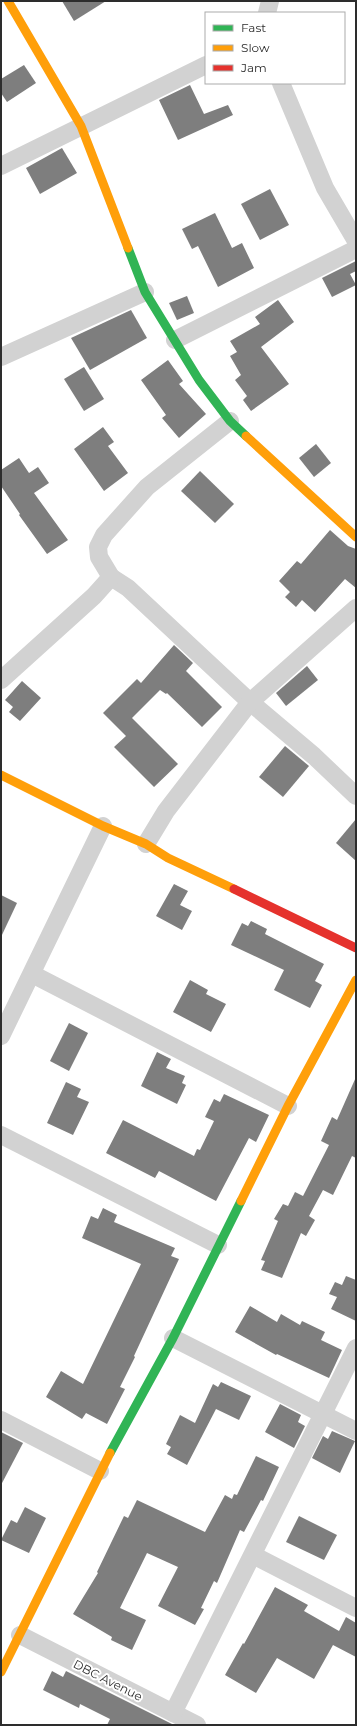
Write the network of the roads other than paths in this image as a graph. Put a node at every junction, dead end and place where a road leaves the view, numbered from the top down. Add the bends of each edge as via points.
1 (8, 1) edge
2 (270, 1) edge
3 (267, 12) edge
4 (205, 64) edge
5 (281, 84) edge
6 (81, 126) junction
7 (1, 166) edge
8 (356, 241) edge
9 (356, 249) edge
10 (145, 292) junction
11 (176, 340) junction
12 (1, 357) edge
13 (230, 421) junction
14 (356, 537) edge
15 (111, 577) junction
16 (356, 608) edge
17 (3, 674) edge
18 (250, 702) junction
19 (1, 775) edge
20 (356, 796) edge
21 (103, 826) junction
22 (146, 844) junction
23 (356, 948) edge
24 (32, 974) junction
25 (356, 980) edge
26 (1, 1036) edge
27 (288, 1106) junction
28 (1, 1135) edge
29 (218, 1245) junction
30 (173, 1338) junction
31 (356, 1348) edge
32 (323, 1416) junction
33 (1, 1420) edge
34 (356, 1431) edge
35 (100, 1471) junction
36 (252, 1556) junction
37 (356, 1608) edge
38 (20, 1635) junction
39 (1, 1672) edge
40 (173, 1713) junction
41 (197, 1725) edge

1 - 6 street
2 - 3 street
4 - 6 street
5 - 8 street via 325,188
6 - 7 street
6 - 10 street
9 - 11 street
10 - 11 street
10 - 12 street
11 - 13 street via 199,380
13 - 14 street
13 - 15 street via 147,487 104,534 98,548 99,557
15 - 17 street via 94,596
15 - 18 street via 128,588
16 - 18 street
18 - 20 street via 314,756
18 - 22 street via 166,810
19 - 21 street
21 - 22 street
21 - 24 street
22 - 23 street via 168,858
24 - 26 street
24 - 27 street
25 - 27 street
27 - 29 street
28 - 29 street
29 - 30 street
30 - 32 street
30 - 35 street
31 - 32 street
32 - 34 street
32 - 36 street
33 - 35 street
35 - 38 street
36 - 37 street
36 - 40 street
38 - 39 street
38 - 40 street, DBC Avenue
40 - 41 street, DBC Avenue

